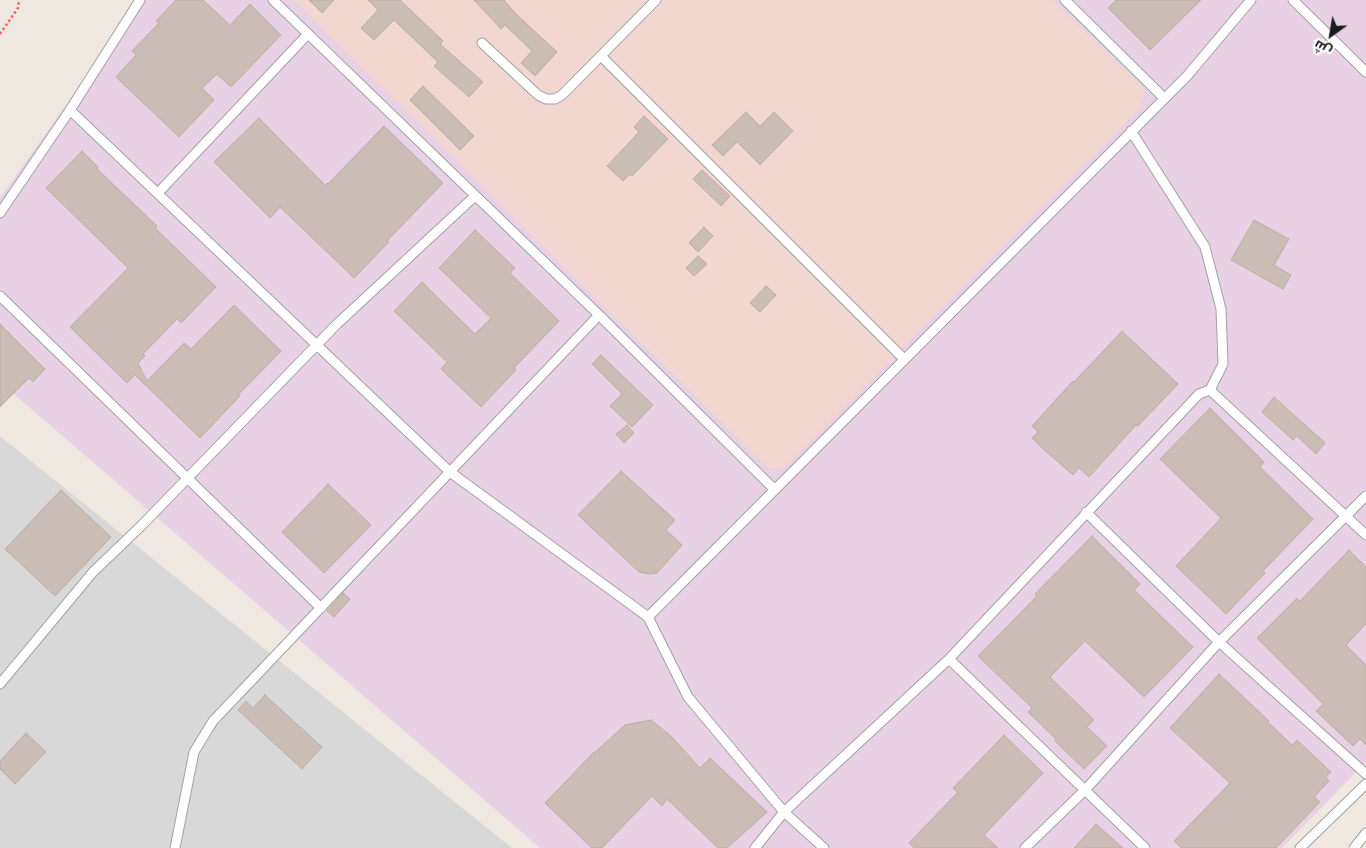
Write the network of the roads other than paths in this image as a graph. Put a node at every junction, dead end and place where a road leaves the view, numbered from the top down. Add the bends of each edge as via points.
1 (140, 0) edge
2 (273, 0) edge
3 (656, 0) edge
4 (1065, 0) edge
5 (1251, 0) edge
6 (1293, 0) edge
7 (308, 34) junction
8 (482, 43) dead end
9 (601, 56) junction
10 (1366, 72) edge
11 (1164, 98) junction
12 (70, 110) junction
13 (1131, 131) junction
14 (158, 193) junction
15 (475, 196) junction
16 (0, 213) edge
17 (0, 296) edge
18 (599, 315) junction
19 (317, 344) junction
20 (904, 359) junction
21 (1210, 390) junction
22 (450, 472) junction
23 (187, 478) junction
24 (774, 489) junction
25 (1366, 496) edge
26 (1086, 512) junction
27 (1347, 516) junction
28 (1366, 535) edge
29 (321, 608) junction
30 (648, 617) junction
31 (1219, 642) junction
32 (949, 659) junction
33 (0, 684) edge
34 (1366, 774) edge
35 (1366, 784) edge
36 (1085, 790) junction
37 (784, 812) junction
38 (1366, 833) edge
39 (175, 848) edge
40 (755, 848) edge
41 (824, 848) edge
42 (1025, 848) edge
43 (1145, 848) edge
44 (1300, 848) edge
45 (1354, 848) edge

1 - 12 street
2 - 7 street
3 - 9 street
4 - 11 street
5 - 11 street via 1187,76
6 - 10 street
7 - 14 street
7 - 15 street
8 - 9 street via 546,99 562,95
9 - 20 street
11 - 13 street
12 - 14 street
12 - 16 street
13 - 20 street
13 - 21 street via 1205,247 1221,309 1223,364
14 - 19 street
15 - 18 street
15 - 19 street
17 - 23 street
18 - 22 street
18 - 24 street
19 - 22 street
19 - 23 street
20 - 24 street
21 - 26 street via 1199,394
21 - 27 street
22 - 29 street
22 - 30 street
23 - 29 street
23 - 33 street via 93,572
24 - 30 street
25 - 27 street
26 - 31 street
26 - 32 street
27 - 28 street
27 - 31 street
29 - 39 street via 213,721 194,752
30 - 37 street via 688,697
31 - 34 street
31 - 36 street
32 - 36 street
32 - 37 street
35 - 44 street
36 - 42 street
36 - 43 street
37 - 40 street
37 - 41 street
38 - 45 street

